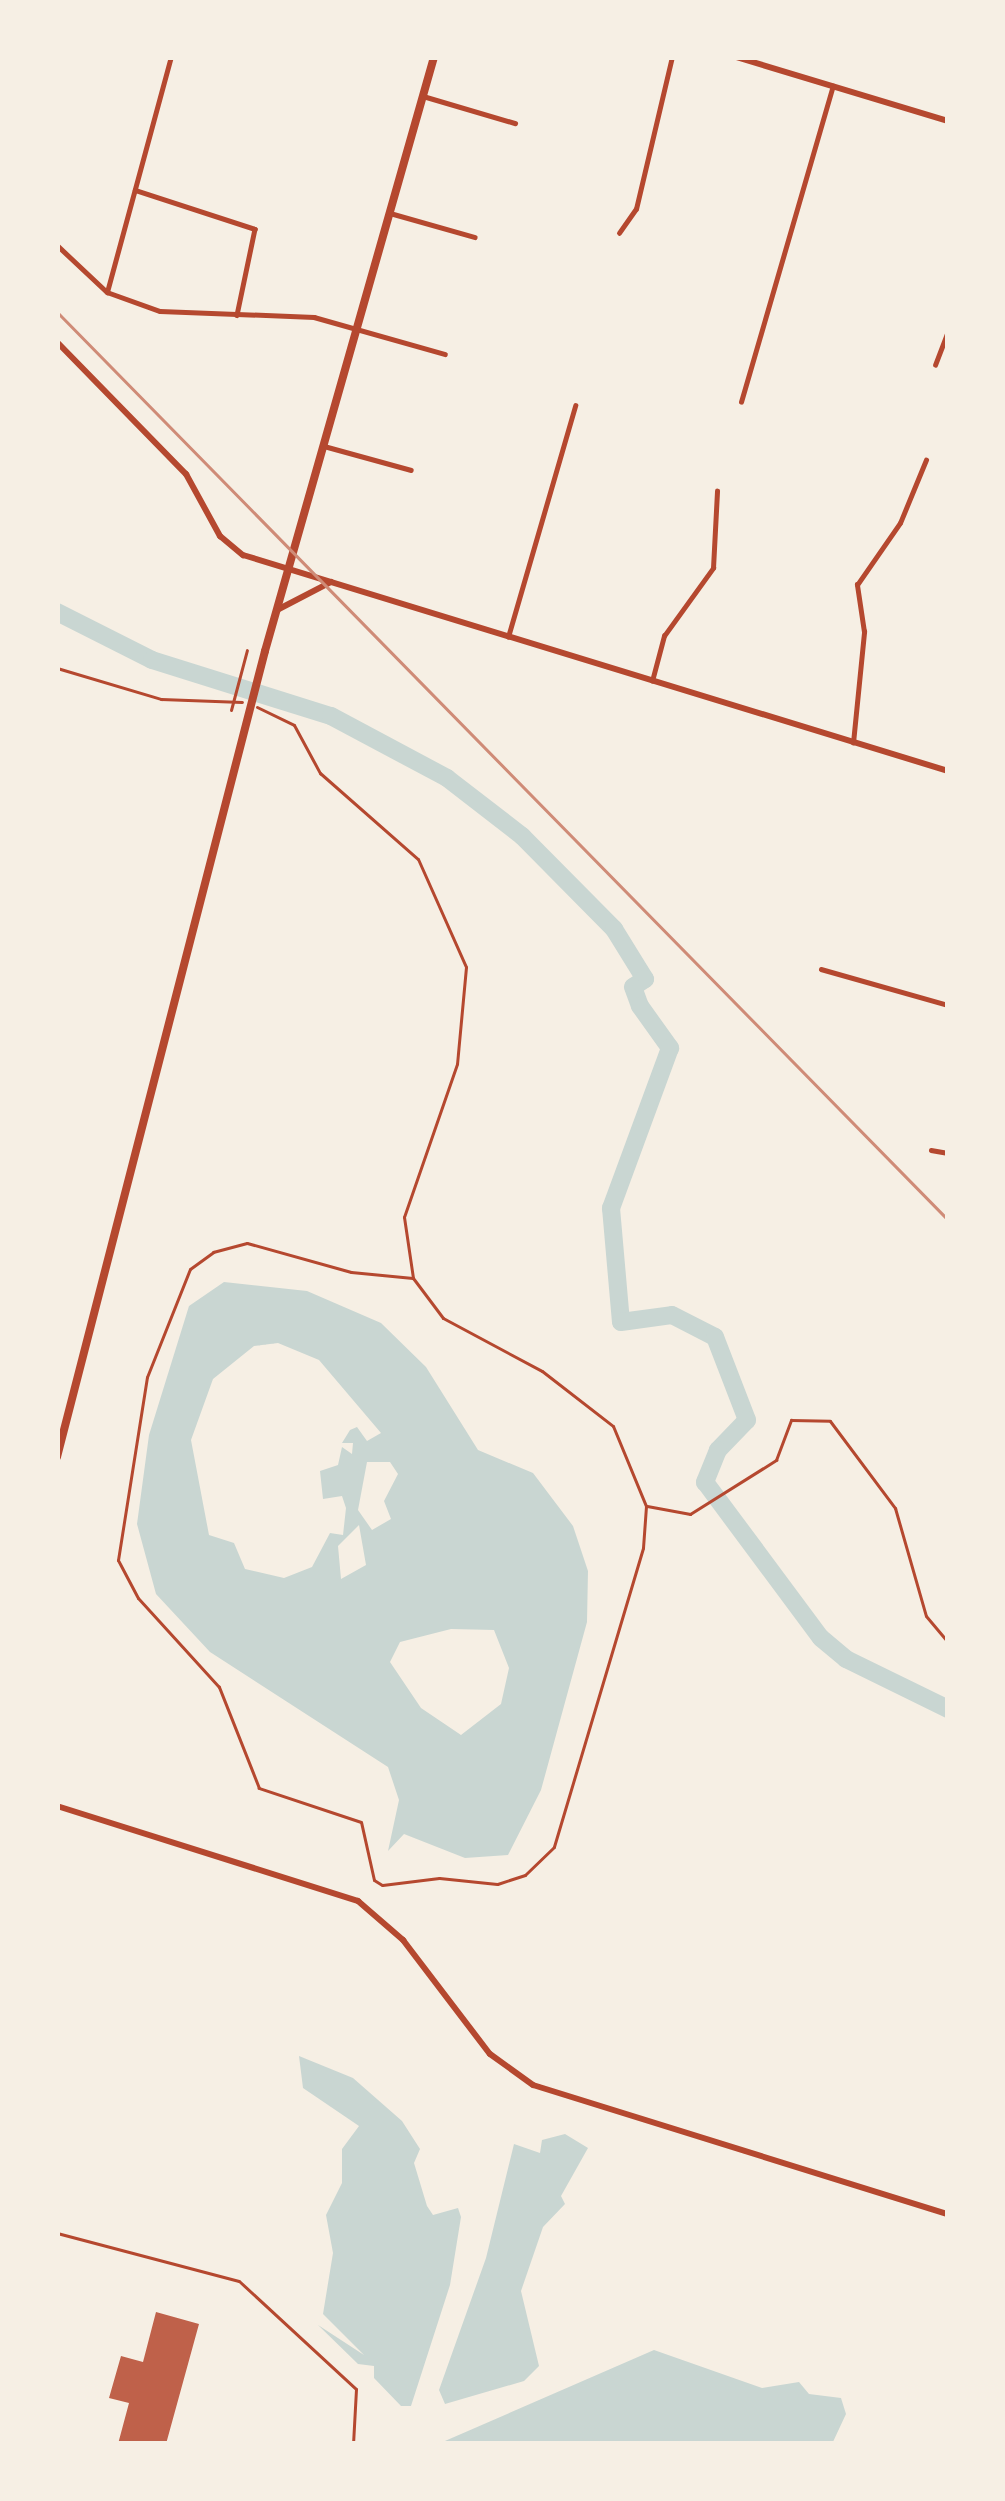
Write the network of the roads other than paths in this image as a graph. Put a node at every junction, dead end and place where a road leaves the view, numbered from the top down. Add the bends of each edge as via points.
1 (171, 57) edge
2 (434, 57) edge
3 (672, 57) edge
4 (736, 57) edge
5 (833, 86) junction
6 (423, 96) junction
7 (948, 121) edge
8 (515, 123) dead end
9 (135, 190) junction
10 (390, 213) junction
11 (619, 233) dead end
12 (475, 238) dead end
13 (57, 245) edge
14 (107, 292) junction
15 (237, 316) junction
16 (357, 329) junction
17 (948, 332) edge
18 (57, 342) edge
19 (445, 354) dead end
20 (935, 365) dead end
21 (741, 402) dead end
22 (575, 406) dead end
23 (324, 446) junction
24 (926, 460) dead end
25 (411, 470) dead end
26 (717, 491) dead end
27 (289, 569) junction
28 (331, 582) junction
29 (277, 610) junction
30 (508, 638) junction
31 (652, 681) junction
32 (853, 742) junction
33 (948, 771) edge
34 (821, 969) dead end
35 (948, 1005) edge
36 (931, 1150) dead end
37 (948, 1153) edge
38 (57, 1457) edge
39 (57, 1806) edge
40 (948, 2214) edge
41 (57, 2233) edge
42 (352, 2444) edge

1 - 9 street
2 - 6 main road
3 - 11 street via 636,209
4 - 5 street
5 - 7 street
5 - 21 street
6 - 8 street
6 - 10 main road
9 - 14 street
9 - 15 street via 255,229
10 - 12 street
10 - 16 main road
13 - 14 street
14 - 15 street via 171,314
15 - 16 street
16 - 19 street
16 - 23 main road
17 - 20 street
18 - 27 street via 190,480 225,542
22 - 30 street
23 - 25 street
23 - 27 main road
24 - 32 street via 900,523 857,586 865,632
26 - 31 street via 713,568 664,636
27 - 28 street
27 - 29 main road
28 - 29 street
28 - 30 street
29 - 38 main road
30 - 31 street
31 - 32 street
32 - 33 street
34 - 35 street
36 - 37 street
39 - 40 street via 358,1901 403,1940 490,2054 533,2085
41 - 42 lane via 239,2281 356,2390

